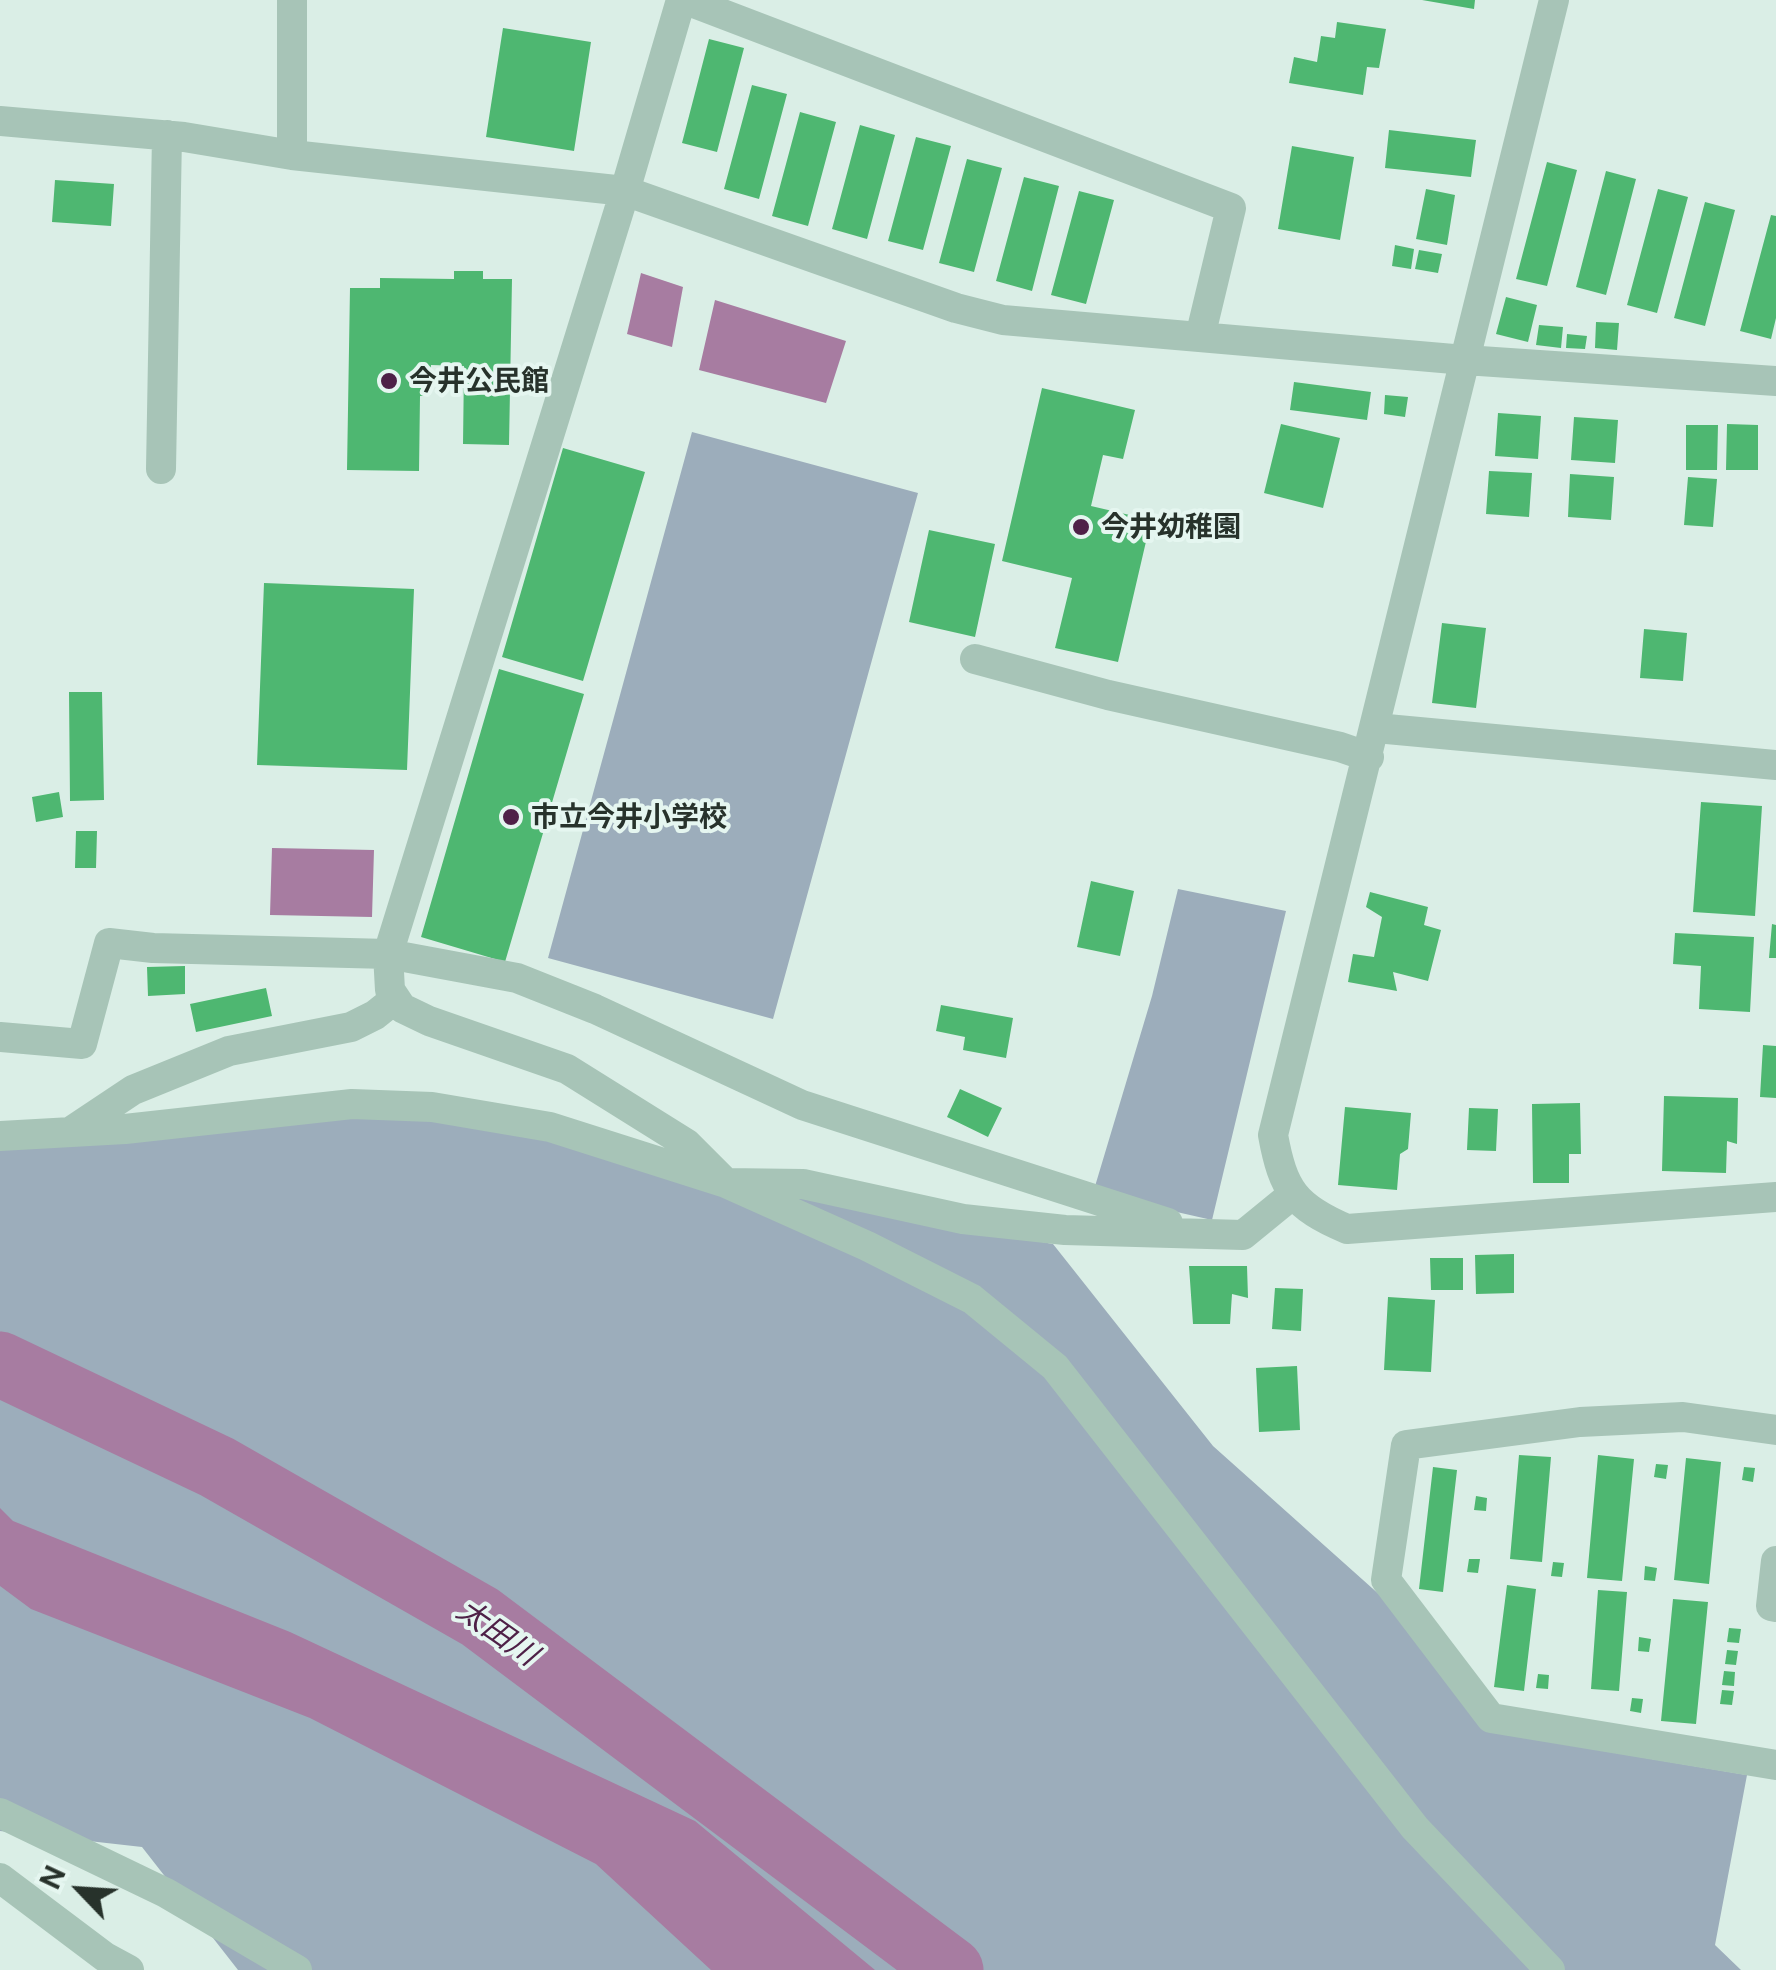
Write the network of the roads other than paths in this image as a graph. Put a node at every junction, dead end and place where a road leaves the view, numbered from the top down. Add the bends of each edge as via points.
1 (292, 0) edge
2 (683, 0) edge
3 (1554, 0) edge
4 (0, 121) edge
5 (166, 136) junction
6 (292, 155) junction
7 (625, 191) junction
8 (1200, 337) junction
9 (1465, 360) junction
10 (1776, 381) edge
11 (161, 469) dead end
12 (975, 659) dead end
13 (1372, 742) junction
14 (1776, 765) edge
15 (388, 954) junction
16 (395, 999) junction
17 (0, 1037) edge
18 (71, 1132) junction
19 (0, 1136) edge
20 (726, 1182) junction
21 (1292, 1196) junction
22 (1776, 1197) edge
23 (1199, 1234) junction
24 (1776, 1430) edge
25 (1776, 1561) edge
26 (1776, 1607) edge
27 (1776, 1764) edge
28 (0, 1814) edge
29 (0, 1878) edge
30 (128, 1970) edge
31 (297, 1970) edge
32 (1550, 1970) edge

1 - 6 street
2 - 7 street
2 - 8 street via 1231,208
3 - 9 street
4 - 5 street
5 - 6 street
5 - 11 street
6 - 7 street
7 - 8 street via 1003,320
7 - 15 street
8 - 9 street
9 - 10 street
9 - 13 street
12 - 13 street via 1340,747
13 - 14 street
13 - 21 street via 1273,1135
15 - 16 street
15 - 17 street via 109,943 82,1044
15 - 23 street via 517,978 802,1105
16 - 18 street via 350,1027 229,1051 133,1090
16 - 20 street via 429,1021 567,1068 687,1144
18 - 19 street
18 - 20 street via 352,1104 432,1107 550,1127
20 - 23 street via 803,1184 963,1219
20 - 32 street via 972,1299 1055,1367 1415,1828
21 - 22 street via 1347,1229
21 - 23 street via 1244,1235
24 - 27 street via 1682,1417 1580,1422 1406,1446 1386,1580 1491,1718
25 - 26 street
28 - 31 street via 166,1892
29 - 30 street

